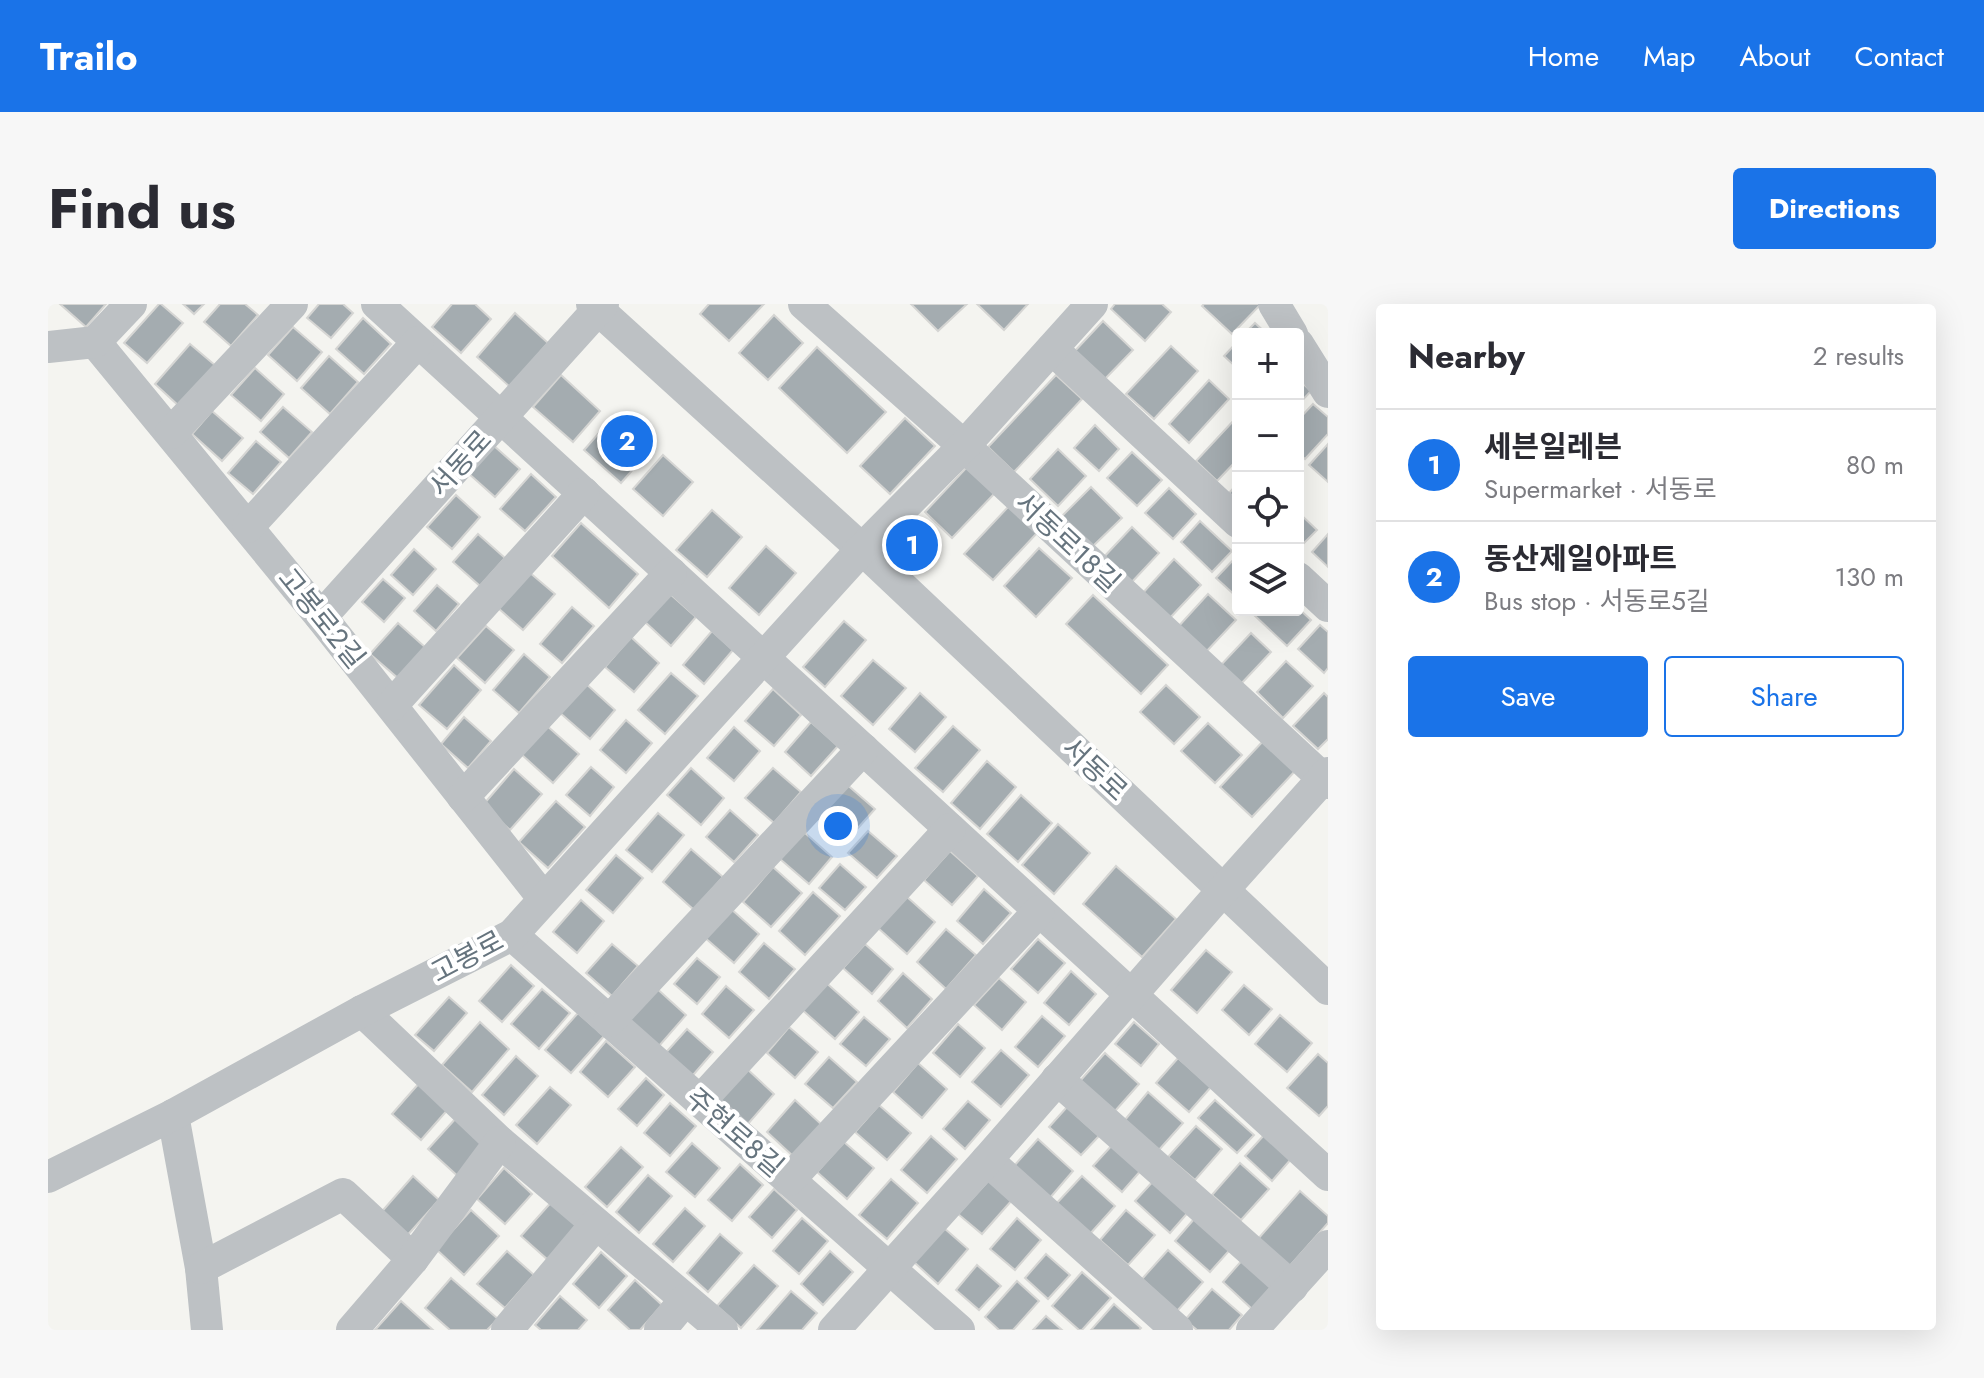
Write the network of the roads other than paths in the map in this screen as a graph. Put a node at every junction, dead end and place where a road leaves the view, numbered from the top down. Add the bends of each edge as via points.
1 (131, 304) edge
2 (292, 304) edge
3 (377, 304) edge
4 (804, 304) edge
5 (1092, 304) edge
6 (1274, 304) edge
7 (598, 306) edge
8 (1288, 328) edge
9 (95, 342) junction
10 (418, 342) junction
11 (48, 347) edge
12 (1052, 349) junction
13 (1304, 353) edge
14 (1328, 391) edge
15 (501, 418) junction
16 (171, 433) junction
17 (964, 446) junction
18 (584, 493) junction
19 (1232, 516) edge
20 (248, 527) junction
21 (862, 549) junction
22 (671, 573) junction
23 (1304, 584) edge
24 (1328, 606) edge
25 (321, 617) junction
26 (763, 658) junction
27 (392, 705) junction
28 (863, 749) junction
29 (1326, 778) edge
30 (463, 797) junction
31 (950, 829) junction
32 (1223, 890) junction
33 (544, 899) junction
34 (1039, 911) junction
35 (512, 935) junction
36 (1328, 989) edge
37 (1131, 995) junction
38 (362, 1011) junction
39 (609, 1021) junction
40 (1057, 1079) junction
41 (700, 1101) junction
42 (173, 1115) junction
43 (500, 1142) junction
44 (987, 1160) junction
45 (1328, 1175) edge
46 (48, 1177) edge
47 (789, 1180) junction
48 (596, 1224) junction
49 (1328, 1246) edge
50 (413, 1259) junction
51 (201, 1268) junction
52 (889, 1268) junction
53 (1292, 1287) junction
54 (685, 1300) junction
55 (957, 1329) edge
56 (207, 1330) edge
57 (352, 1330) edge
58 (507, 1330) edge
59 (660, 1330) edge
60 (722, 1330) edge
61 (834, 1330) edge
62 (1177, 1330) edge
63 (1252, 1330) edge

1 - 9 street
2 - 16 street
3 - 10 street
4 - 17 street, 서동로18길
5 - 12 street
6 - 8 street
7 - 15 street, 서동로
7 - 21 street, 서동로
9 - 11 street
9 - 16 street, 고봉로2길
10 - 15 street
10 - 20 street
12 - 17 street
12 - 19 street
13 - 14 street
15 - 18 street
15 - 25 street, 서동로
16 - 20 street, 고봉로2길
17 - 21 street
17 - 29 street, 서동로18길
18 - 22 street
18 - 27 street
20 - 25 street, 고봉로2길
21 - 26 street, 고봉로
21 - 32 street, 서동로
22 - 26 street
22 - 30 street
23 - 24 street
25 - 27 street, 고봉로2길
26 - 28 street
26 - 33 street, 고봉로
27 - 30 street, 고봉로2길
28 - 31 street
28 - 39 street
29 - 32 street
30 - 33 street, 고봉로2길
31 - 34 street
31 - 41 street
32 - 36 street, 서동로
32 - 37 street
33 - 35 street, 고봉로
34 - 37 street
34 - 47 street
35 - 38 street, 고봉로
35 - 39 street, 주현로8길
37 - 40 street
37 - 45 street
38 - 42 street, 고봉로
38 - 43 street
39 - 41 street, 주현로8길
40 - 44 street
40 - 53 street
41 - 47 street, 주현로8길
42 - 46 street, 고봉로
42 - 51 street
43 - 48 street
43 - 50 street
44 - 52 street
44 - 62 street
47 - 52 street, 주현로8길
48 - 54 street
48 - 58 street
49 - 53 street
50 - 51 street via 343,1194
50 - 57 street
51 - 56 street
52 - 55 street, 주현로8길
52 - 61 street
53 - 63 street
54 - 59 street
54 - 60 street

